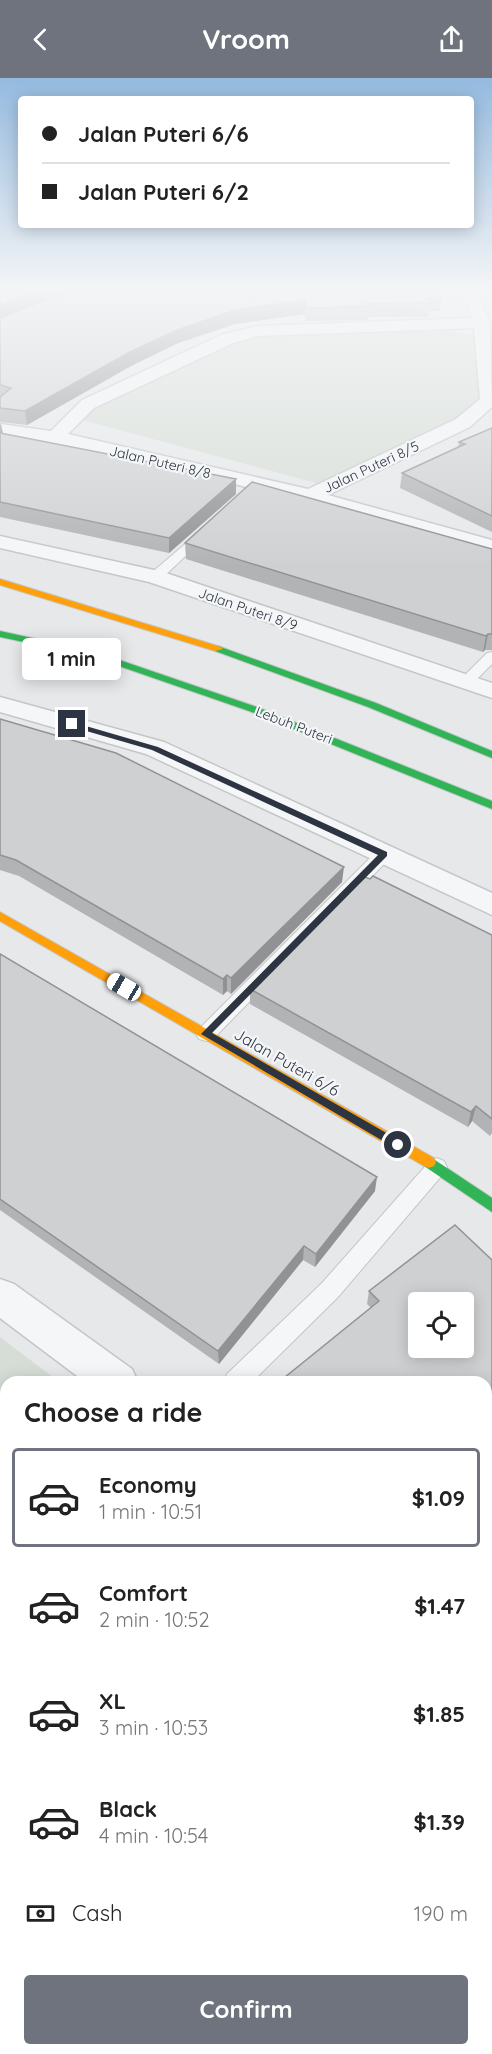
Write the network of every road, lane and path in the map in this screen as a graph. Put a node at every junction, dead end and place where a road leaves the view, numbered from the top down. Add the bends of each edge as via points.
1 (132, 383) edge
2 (487, 383) edge
3 (0, 430) edge
4 (55, 437) junction
5 (310, 496) junction
6 (213, 523) edge
7 (0, 542) edge
8 (492, 547) edge
9 (155, 577) junction
10 (0, 582) edge
11 (0, 596) edge
12 (6, 620) dead end
13 (0, 634) edge
14 (182, 638) junction
15 (93, 654) junction
16 (492, 656) edge
17 (468, 680) junction
18 (492, 690) edge
19 (0, 704) edge
20 (492, 755) edge
21 (492, 805) edge
22 (384, 854) junction
23 (492, 905) edge
24 (0, 916) edge
25 (206, 1034) junction
26 (437, 1167) junction
27 (492, 1206) edge
28 (0, 1296) edge
29 (110, 1376) edge
30 (241, 1376) edge

1 - 4 street via 88,404
2 - 5 street, Jalan Puteri 8/5 via 489,400 463,423
3 - 4 street, Jalan Puteri 8/8
4 - 5 street, Jalan Puteri 8/8 via 251,489
5 - 8 street, Jalan Puteri 8/8
6 - 9 lane
7 - 9 street, Jalan Puteri 8/9
9 - 17 street, Jalan Puteri 8/9
10 - 14 main road
11 - 14 main road
12 - 15 main road, Lebuh Puteri
13 - 15 main road, Lebuh Puteri
14 - 20 main road via 449,735
15 - 21 main road, Lebuh Puteri via 253,709
16 - 17 lane
17 - 18 street, Jalan Puteri 8/9
19 - 22 street via 155,748
22 - 23 street
22 - 25 lane
24 - 25 main road, Jalan Puteri 6/6
25 - 26 main road, Jalan Puteri 6/6
26 - 27 main road, Jalan Puteri 6/6
26 - 30 lane via 330,1290
28 - 29 street

